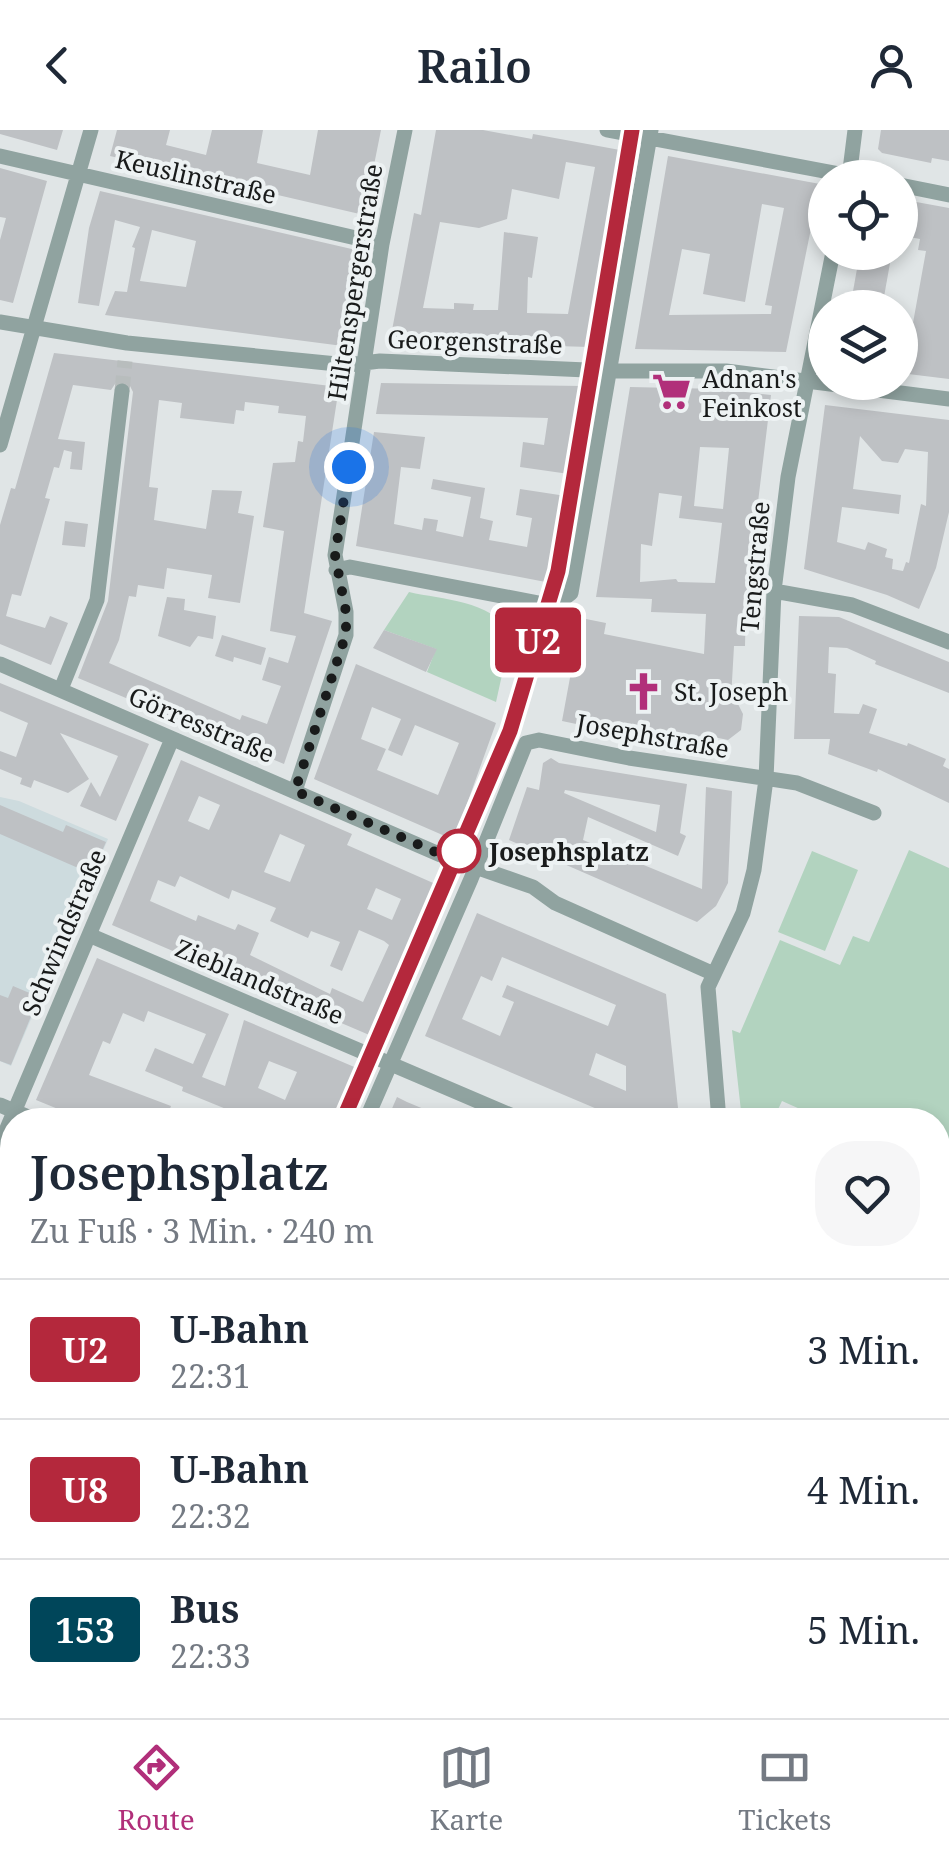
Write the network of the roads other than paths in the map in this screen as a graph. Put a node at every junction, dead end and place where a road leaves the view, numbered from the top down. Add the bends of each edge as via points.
1 (91, 130) edge
2 (405, 130) edge
3 (607, 130) edge
4 (855, 130) edge
5 (650, 134) edge
6 (0, 156) edge
7 (854, 160) edge
8 (808, 167) edge
9 (78, 174) junction
10 (918, 189) edge
11 (949, 195) edge
12 (382, 244) junction
13 (829, 270) edge
14 (0, 322) edge
15 (34, 330) junction
16 (127, 342) junction
17 (125, 361) tunnel mouth
18 (366, 364) junction
19 (609, 370) junction
20 (805, 380) junction
21 (122, 391) tunnel mouth
22 (949, 399) edge
23 (0, 445) edge
24 (336, 570) junction
25 (774, 592) junction
26 (949, 642) edge
27 (0, 664) edge
28 (60, 690) junction
29 (172, 738) junction
30 (766, 778) junction
31 (295, 791) junction
32 (874, 813) dead end
33 (476, 866) junction
34 (89, 934) junction
35 (714, 974) junction
36 (391, 1064) junction
37 (7, 1108) edge
38 (371, 1108) edge
39 (494, 1108) edge
40 (718, 1108) edge

1 - 9 street
2 - 12 street, Hiltenspergerstraße
3 - 5 street
4 - 7 street
5 - 8 street
5 - 19 street
6 - 9 street, Keuslinstraße
9 - 12 street, Keuslinstraße
9 - 15 street
10 - 11 street
12 - 18 street, Hiltenspergerstraße
13 - 20 street, Tengstraße
14 - 15 street, Georgenstraße
15 - 16 street, Georgenstraße
15 - 23 street
16 - 17 street
16 - 18 street, Georgenstraße
18 - 19 street, Georgenstraße
18 - 24 street, Hiltenspergerstraße
19 - 20 street, Georgenstraße
19 - 24 street via 575,582 558,603 350,567
20 - 22 street, Georgenstraße
20 - 25 street, Tengstraße
21 - 28 street via 97,600
24 - 31 street, Hiltenspergerstraße via 346,634
25 - 26 street via 852,604
25 - 30 street, Tengstraße
27 - 28 street, Görresstraße
28 - 29 street, Görresstraße
29 - 31 street, Görresstraße
29 - 34 street, Schwindstraße
30 - 32 street, Josephstraße via 810,786
30 - 33 street, Josephstraße via 531,740 519,754
30 - 35 street, Tengstraße via 750,892
31 - 33 street, Görresstraße
33 - 35 street, Görresstraße
33 - 36 street
34 - 36 street, Zieblandstraße
34 - 37 street, Schwindstraße
35 - 40 street, Tengstraße via 707,996
36 - 38 street
36 - 39 street, Zieblandstraße

